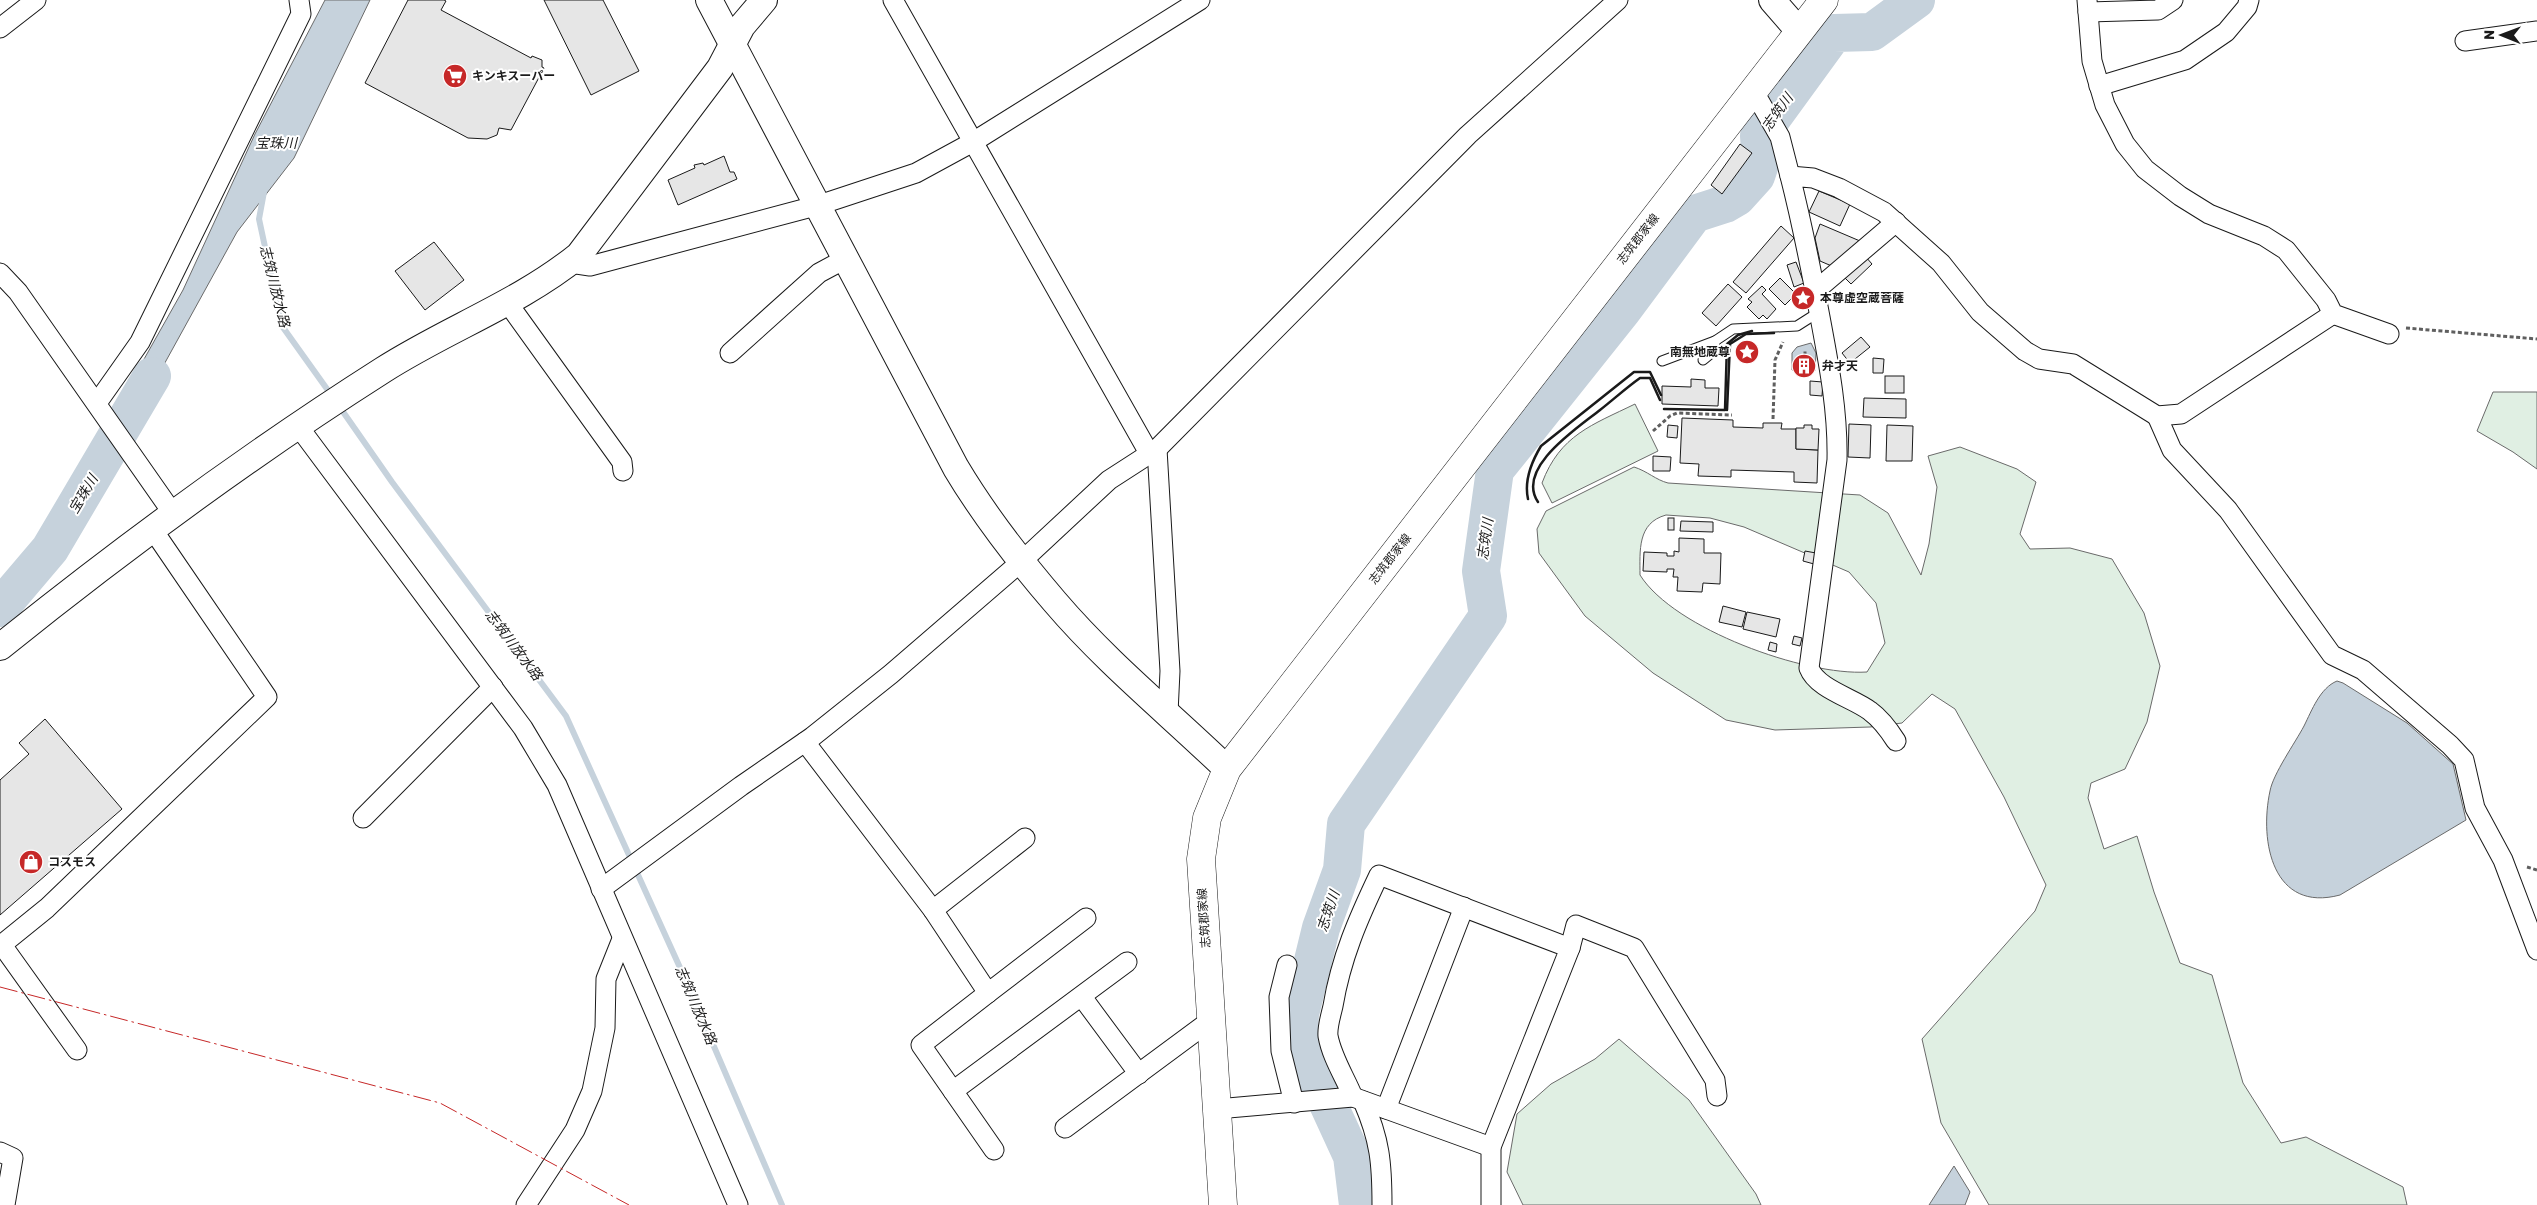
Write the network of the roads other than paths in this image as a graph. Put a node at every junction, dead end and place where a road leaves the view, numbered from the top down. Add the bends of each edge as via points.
1 (36, 0) edge
2 (299, 0) edge
3 (710, 0) edge
4 (764, 0) edge
5 (892, 0) edge
6 (1200, 0) edge
7 (1618, 0) edge
8 (1772, 0) edge
9 (1824, 0) edge
10 (2173, 0) edge
11 (2249, 0) edge
12 (2088, 6) edge
13 (0, 28) edge
14 (1799, 31) junction
15 (2537, 31) edge
16 (2465, 41) dead end
17 (732, 42) junction
18 (2099, 86) junction
19 (1758, 97) junction
20 (973, 142) junction
21 (1790, 176) junction
22 (819, 205) junction
23 (1896, 222) junction
24 (847, 258) junction
25 (570, 263) junction
26 (0, 273) edge
27 (1815, 291) junction
28 (507, 302) junction
29 (1819, 312) junction
30 (2333, 314) junction
31 (2389, 334) road end
32 (1715, 341) junction
33 (730, 353) dead end
34 (1703, 360) dead end
35 (1662, 361) dead end
36 (100, 408) junction
37 (2157, 416) junction
38 (303, 423) junction
39 (1153, 451) junction
40 (623, 471) dead end
41 (174, 515) junction
42 (153, 530) junction
43 (1022, 561) junction
44 (0, 647) edge
45 (493, 687) junction
46 (1168, 713) junction
47 (1896, 741) dead end
48 (806, 742) junction
49 (1227, 769) junction
50 (363, 818) dead end
51 (1025, 838) dead end
52 (601, 890) junction
53 (1464, 907) junction
54 (932, 910) junction
55 (1086, 918) dead end
56 (622, 939) junction
57 (1, 946) edge
58 (1570, 948) junction
59 (2537, 950) edge
60 (1127, 962) dead end
61 (1287, 964) dead end
62 (988, 993) junction
63 (1082, 997) junction
64 (1211, 1020) junction
65 (76, 1050) dead end
66 (1139, 1074) junction
67 (953, 1091) junction
68 (1717, 1096) dead end
69 (1352, 1098) junction
70 (1302, 1102) junction
71 (1217, 1109) junction
72 (1386, 1109) junction
73 (1065, 1128) dead end
74 (1491, 1147) junction
75 (994, 1150) dead end
76 (0, 1152) edge
77 (5, 1205) edge
78 (526, 1205) edge
79 (738, 1205) edge
80 (1223, 1205) edge
81 (1382, 1205) edge
82 (1491, 1205) edge

1 - 13 street
2 - 36 street via 301,14 168,288
3 - 17 street
4 - 17 street
5 - 20 street
6 - 20 street
7 - 39 street via 1468,135
8 - 14 street
9 - 14 main road, 志筑郡家線
10 - 12 street via 2158,10
11 - 18 street via 2226,32 2184,60
12 - 18 street via 2092,61
14 - 19 main road, 志筑郡家線
15 - 16 street
17 - 22 street
17 - 25 street via 720,68 579,256
18 - 30 street via 2125,144 2144,169 2209,214 2264,236 2286,250 2326,300
19 - 21 street via 1780,137
19 - 49 main road, 志筑郡家線
20 - 22 street via 916,173
20 - 39 street
21 - 23 street via 1813,178 1839,188
21 - 27 street via 1808,246
22 - 24 street
22 - 25 street via 590,266
23 - 27 street
23 - 37 street via 1941,263 1980,312 2025,351 2039,359 2073,364
24 - 33 street via 819,273
24 - 43 street via 956,468 977,504
25 - 28 street via 551,278
26 - 36 street via 18,292
27 - 29 street
28 - 38 street via 414,351
28 - 40 street via 622,462
29 - 32 lane via 1797,326 1739,327
29 - 47 street via 1838,427 1837,460 1809,668 1832,690 1870,711
30 - 31 street
30 - 37 street via 2181,414
32 - 34 lane via 1714,352
32 - 35 lane
36 - 41 street
37 - 59 street via 2172,450 2228,510 2332,655 2363,670 2464,760 2475,808 2503,860
38 - 41 street
38 - 45 street
39 - 43 street via 1109,480
39 - 46 street via 1170,671
41 - 42 street
42 - 44 street
42 - 57 street via 267,697 47,908
43 - 46 street via 1094,643
43 - 48 street
45 - 50 street
45 - 52 street via 523,728 557,786
46 - 49 street
48 - 52 street via 740,786
48 - 54 street
49 - 64 main road, 志筑郡家線 via 1206,818 1202,841
51 - 54 street
52 - 56 street
53 - 58 street
53 - 69 street via 1379,875 1355,925 1339,971 1328,1033 1331,1051
53 - 72 street
54 - 62 street
55 - 62 street
56 - 78 street via 606,978 604,1028 592,1091 575,1130
56 - 79 street
57 - 65 street
58 - 68 street via 1576,925 1634,948 1715,1080
58 - 74 street
60 - 63 street
61 - 70 street via 1279,997 1281,1050
62 - 67 street via 921,1045
63 - 66 street
63 - 67 street
64 - 66 street
64 - 71 main road, 志筑郡家線
66 - 73 street
67 - 75 street
69 - 70 street
69 - 72 street
69 - 81 street via 1378,1141 1382,1163
70 - 71 street
71 - 80 main road, 志筑郡家線
72 - 74 street
74 - 82 street
76 - 77 street via 13,1158

